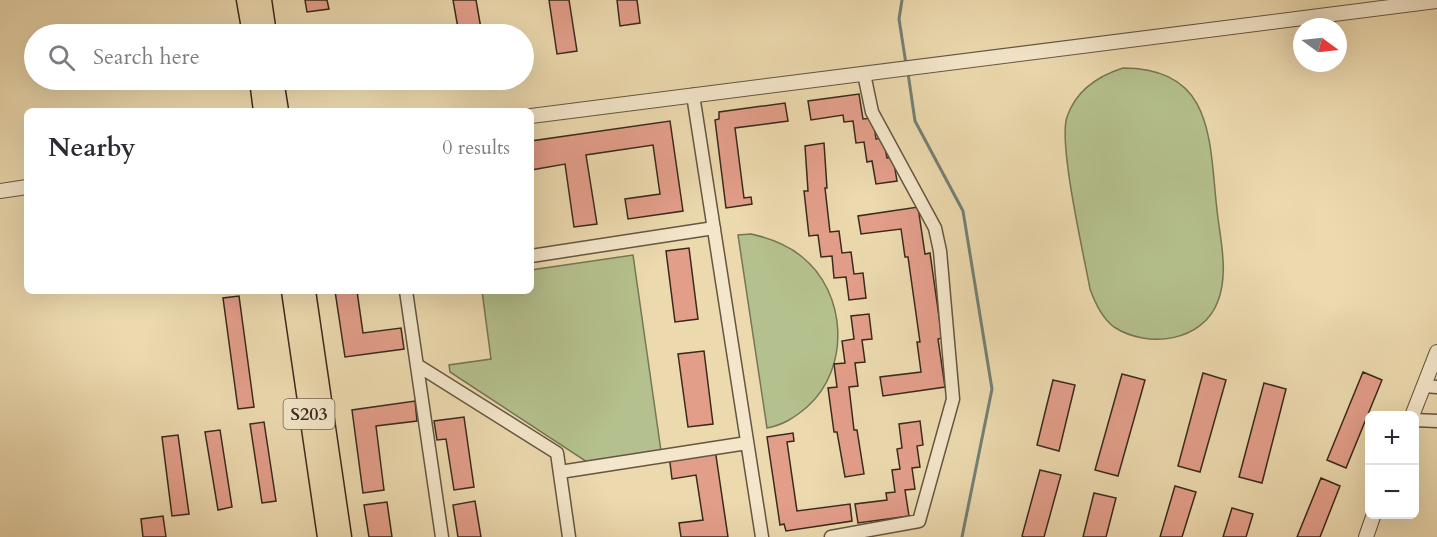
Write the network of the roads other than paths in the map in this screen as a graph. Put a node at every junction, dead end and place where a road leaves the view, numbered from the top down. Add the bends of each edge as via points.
1 (246, 0) edge
2 (262, 0) edge
3 (1437, 1) edge
4 (250, 24) edge
5 (266, 24) edge
6 (864, 74) junction
7 (260, 90) edge
8 (276, 90) edge
9 (693, 96) junction
10 (263, 108) edge
11 (279, 108) edge
12 (534, 116) edge
13 (24, 187) edge
14 (0, 191) edge
15 (714, 228) junction
16 (534, 256) edge
17 (291, 294) edge
18 (306, 294) edge
19 (406, 294) edge
20 (1437, 352) edge
21 (417, 365) junction
22 (1430, 387) edge
23 (1415, 411) edge
24 (1419, 420) edge
25 (1437, 420) edge
26 (747, 444) junction
27 (557, 453) junction
28 (585, 468) junction
29 (560, 472) junction
30 (1372, 519) edge
31 (327, 537) edge
32 (342, 537) edge
33 (442, 537) edge
34 (569, 537) edge
35 (762, 537) edge
36 (831, 537) edge
37 (1366, 537) edge

1 - 4 main road
2 - 5 main road
3 - 6 street
6 - 9 street
6 - 36 street via 872,112 936,228 953,399 919,521
7 - 10 main road
8 - 11 main road
9 - 12 street
9 - 15 street
13 - 14 street
15 - 16 street
15 - 26 street
17 - 31 main road, S203
18 - 32 main road, S203
19 - 21 street
20 - 22 street
21 - 27 street
21 - 33 street
22 - 23 street
24 - 25 street
26 - 28 street
26 - 35 street
27 - 28 street
27 - 29 street
28 - 29 street
29 - 34 street
30 - 37 street

